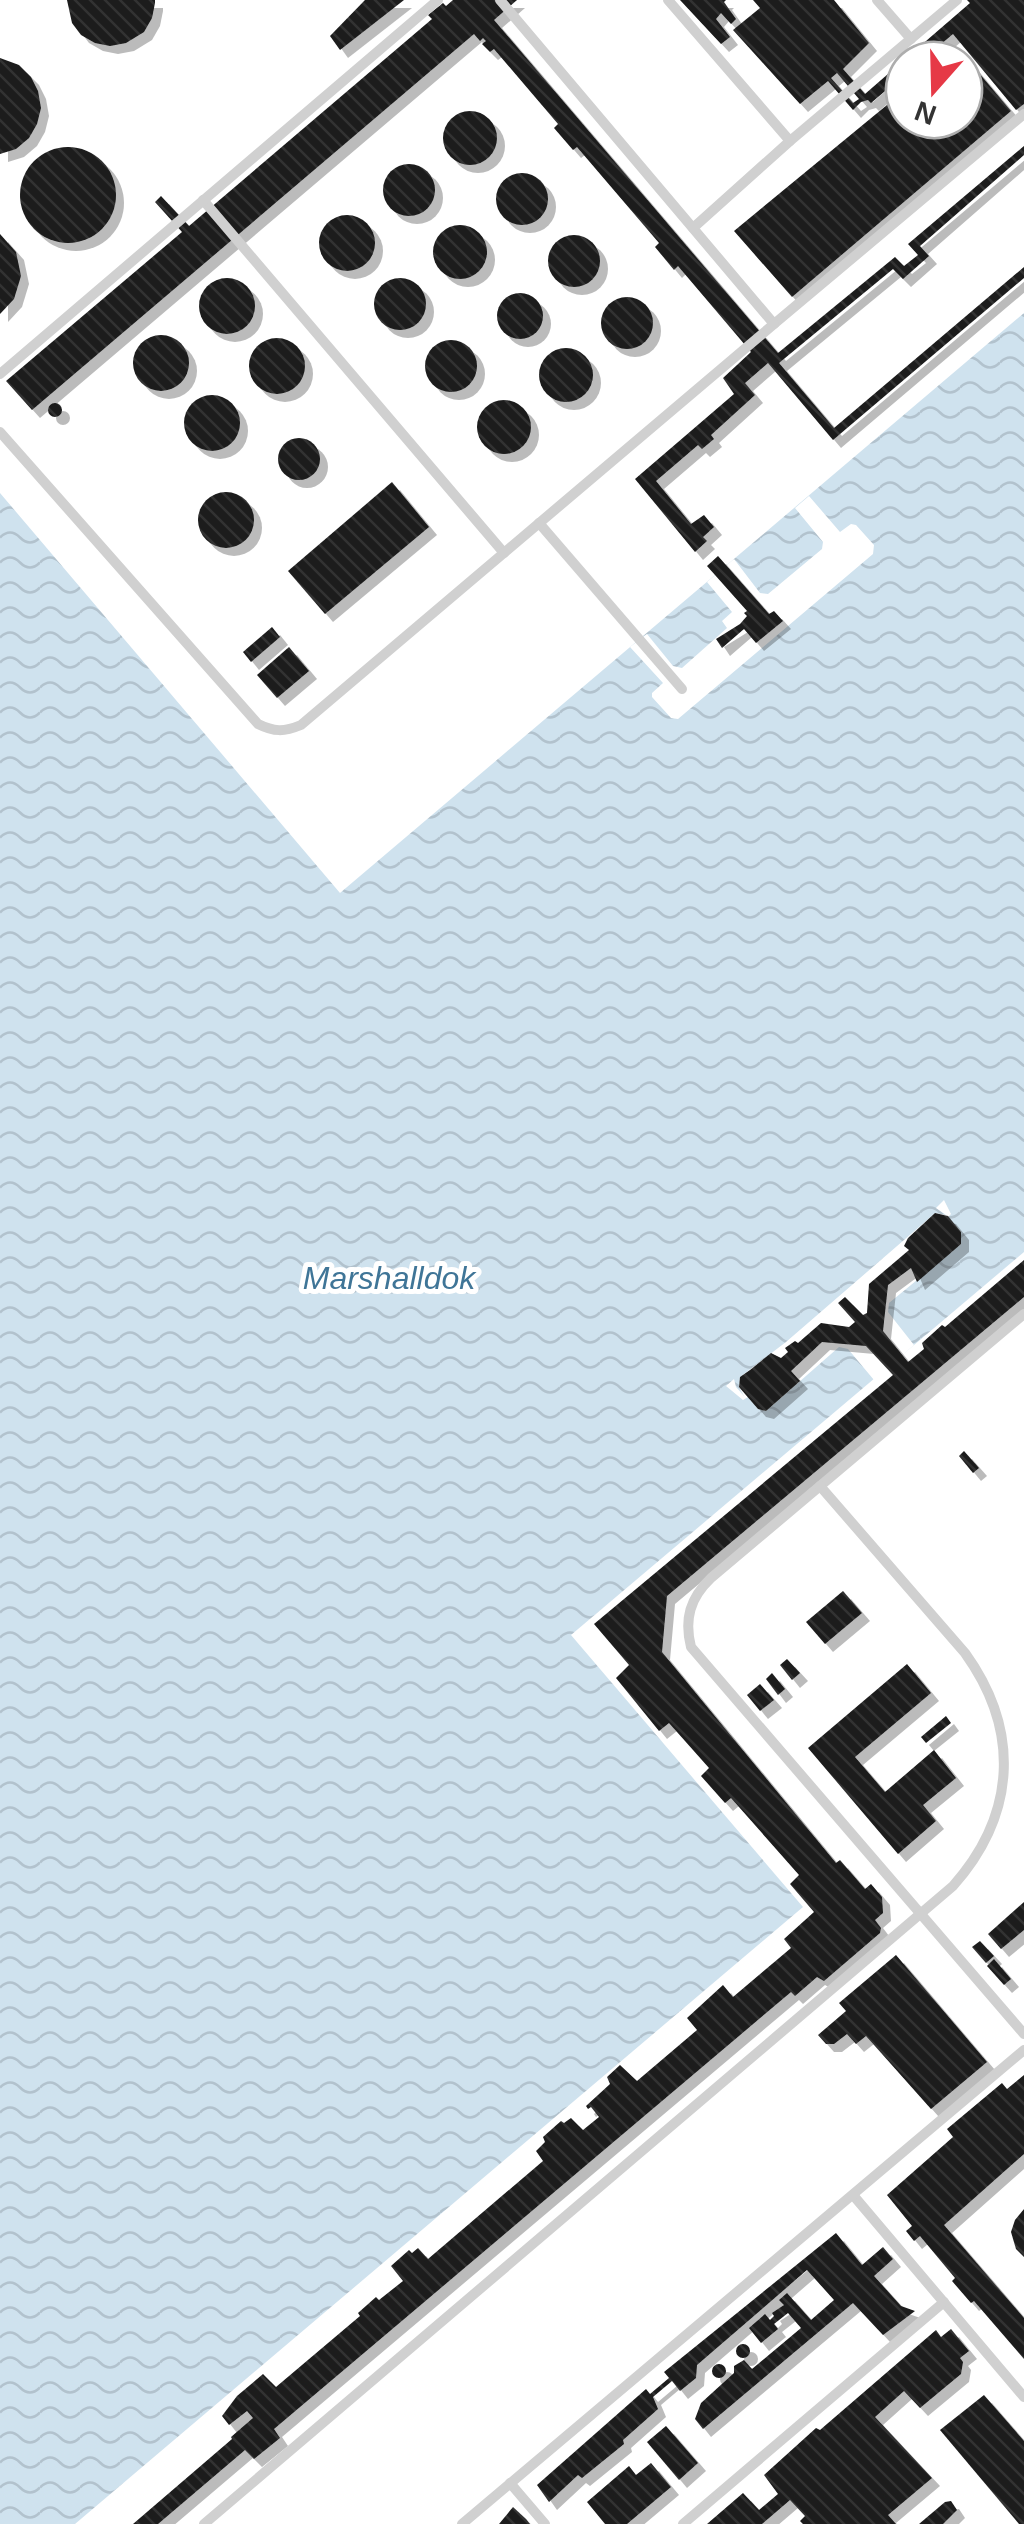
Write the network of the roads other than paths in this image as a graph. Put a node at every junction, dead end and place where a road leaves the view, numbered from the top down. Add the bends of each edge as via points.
1 (438, 0) edge
2 (500, 0) edge
3 (668, 0) edge
4 (878, 0) edge
5 (957, 0) edge
6 (911, 39) junction
7 (1024, 114) edge
8 (790, 141) junction
9 (203, 200) junction
10 (693, 228) junction
11 (774, 324) junction
12 (0, 374) edge
13 (0, 432) edge
14 (538, 523) junction
15 (504, 553) junction
16 (682, 689) dead end
17 (1024, 1314) edge
18 (820, 1486) junction
19 (920, 1914) junction
20 (1024, 2034) edge
21 (1024, 2050) edge
22 (853, 2195) junction
23 (944, 2302) junction
24 (1024, 2397) edge
25 (510, 2483) junction
26 (204, 2524) edge
27 (462, 2524) edge
28 (545, 2524) edge
29 (684, 2524) edge

1 - 9 lane
2 - 10 lane
3 - 8 lane
4 - 6 lane
5 - 6 lane
6 - 8 lane
7 - 11 lane
8 - 10 lane
9 - 12 lane
9 - 15 lane
10 - 11 lane
11 - 14 lane
13 - 15 lane via 270,730 301,725
14 - 15 lane
14 - 16 lane
17 - 18 lane
18 - 19 lane via 965,1654 995,1706 1004,1777 991,1833 953,1886
18 - 19 lane via 698,1591 686,1628 691,1647
19 - 20 lane
19 - 26 lane
21 - 22 lane
22 - 23 lane
22 - 25 lane
23 - 24 lane
23 - 29 lane
25 - 27 lane
25 - 28 lane

